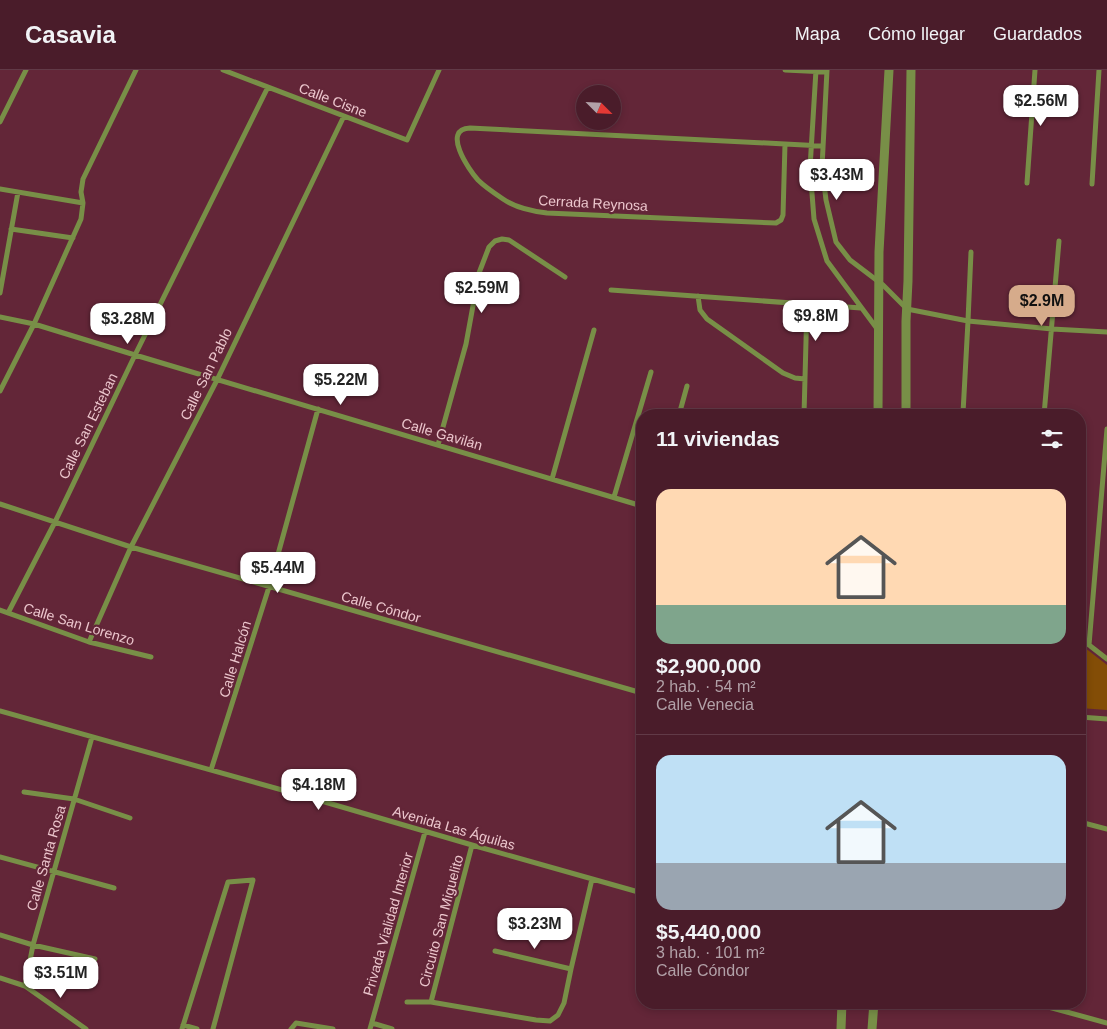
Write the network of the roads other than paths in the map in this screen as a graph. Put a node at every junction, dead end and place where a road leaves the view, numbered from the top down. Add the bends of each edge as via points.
1 (26, 70) edge
2 (136, 70) edge
3 (223, 70) edge
4 (438, 70) edge
5 (785, 70) edge
6 (793, 70) edge
7 (889, 70) edge
8 (911, 70) edge
9 (1035, 70) edge
10 (1099, 70) edge
11 (816, 71) edge
12 (827, 71) edge
13 (268, 87) junction
14 (344, 116) junction
15 (0, 122) edge
16 (785, 144) junction
17 (812, 146) junction
18 (823, 146) junction
19 (1027, 183) dead end
20 (1092, 184) dead end
21 (0, 188) edge
22 (18, 192) junction
23 (82, 203) junction
24 (11, 229) junction
25 (73, 238) junction
26 (1059, 241) dead end
27 (971, 252) dead end
28 (565, 277) dead end
29 (879, 281) junction
30 (610, 290) dead end
31 (0, 294) edge
32 (698, 296) junction
33 (807, 304) junction
34 (861, 308) junction
35 (907, 309) junction
36 (0, 317) edge
37 (968, 321) junction
38 (34, 324) junction
39 (1052, 329) junction
40 (594, 330) dead end
41 (878, 331) junction
42 (1107, 332) edge
43 (135, 356) junction
44 (650, 372) dead end
45 (805, 379) junction
46 (217, 380) junction
47 (688, 386) dead end
48 (0, 391) edge
49 (318, 409) junction
50 (639, 409) edge
51 (682, 409) edge
52 (804, 409) edge
53 (878, 409) edge
54 (906, 409) edge
55 (963, 409) edge
56 (1045, 409) edge
57 (636, 421) edge
58 (1107, 429) edge
59 (438, 445) junction
60 (552, 479) junction
61 (614, 497) junction
62 (0, 504) edge
63 (636, 504) edge
64 (54, 522) junction
65 (131, 548) junction
66 (269, 587) junction
67 (0, 610) edge
68 (8, 613) junction
69 (89, 642) junction
70 (1086, 643) edge
71 (1089, 646) junction
72 (152, 657) dead end
73 (1107, 658) edge
74 (636, 691) edge
75 (0, 711) edge
76 (1086, 717) edge
77 (1107, 719) edge
78 (92, 737) junction
79 (212, 770) junction
80 (24, 792) dead end
81 (74, 799) junction
82 (130, 818) dead end
83 (1086, 824) edge
84 (1107, 830) edge
85 (425, 832) junction
86 (472, 845) junction
87 (0, 857) edge
88 (53, 872) junction
89 (592, 879) junction
90 (114, 888) dead end
91 (636, 891) edge
92 (0, 935) edge
93 (33, 945) junction
94 (495, 951) dead end
95 (95, 960) dead end
96 (571, 969) junction
97 (0, 978) edge
98 (25, 986) junction
99 (407, 1002) dead end
100 (431, 1002) junction
101 (842, 1009) edge
102 (873, 1009) edge
103 (1056, 1009) edge
104 (1107, 1023) edge
105 (371, 1026) edge
106 (182, 1027) edge
107 (86, 1029) edge
108 (197, 1029) edge
109 (213, 1029) edge
110 (291, 1029) edge
111 (333, 1029) edge
112 (392, 1029) edge
113 (841, 1029) edge
114 (872, 1029) edge

1 - 15 street
2 - 23 street via 83,178
3 - 13 street, Calle Cisne
4 - 14 street, Calle Cisne via 407,140
5 - 6 street
6 - 11 street
7 - 29 street
8 - 35 street
9 - 19 street
10 - 20 street
11 - 12 street
11 - 17 street
12 - 18 street
13 - 14 street, Calle Cisne
13 - 43 street, Calle San Esteban
14 - 46 street, Calle San Pablo
16 - 16 street, Cerrada Reynosa via 470,128 461,131 456,141 477,179 504,200 526,210 776,223 783,215
16 - 17 street, Cerrada Reynosa
17 - 18 street, Cerrada Reynosa
17 - 34 street via 810,168 814,219 827,261
18 - 29 street via 826,200 836,242 850,260
21 - 22 street
22 - 23 street
22 - 24 street
23 - 25 street via 81,219
24 - 25 street
24 - 31 street
25 - 38 street
26 - 39 street
27 - 37 street
28 - 59 street via 509,240 495,241 489,247 479,273 466,344
29 - 35 street
29 - 41 street
30 - 32 street
32 - 33 street
32 - 45 street via 700,310 707,319 783,373
33 - 34 street
33 - 45 street
34 - 41 street
35 - 37 street
35 - 54 street
36 - 38 street, Calle Gavilán
37 - 39 street
37 - 55 street
38 - 43 street, Calle Gavilán
38 - 48 street
39 - 42 street
39 - 56 street
40 - 60 street
41 - 53 street
43 - 46 street, Calle Gavilán
43 - 64 street, Calle San Esteban
44 - 50 street
45 - 52 street
46 - 49 street, Calle Gavilán
46 - 65 street, Calle San Pablo
47 - 51 street
49 - 59 street, Calle Gavilán
49 - 66 street, Calle Halcón
57 - 61 street
58 - 71 street
59 - 60 street, Calle Gavilán
60 - 61 street, Calle Gavilán
61 - 63 street, Calle Gavilán
62 - 64 street, Calle Cóndor
64 - 65 street, Calle Cóndor
64 - 68 street, Calle San Esteban
65 - 66 street, Calle Cóndor
65 - 69 street, Calle San Pablo
66 - 74 street, Calle Cóndor
66 - 79 street, Calle Halcón
67 - 68 street, Calle San Lorenzo
68 - 69 street, Calle San Lorenzo
69 - 72 street, Calle San Lorenzo
70 - 71 street
71 - 73 street
75 - 78 street, Avenida Las Águilas
76 - 77 street
78 - 79 street, Avenida Las Águilas
78 - 81 street, Calle Santa Rosa
79 - 85 street, Avenida Las Águilas
80 - 81 street
81 - 82 street
81 - 88 street, Calle Santa Rosa
83 - 84 street
85 - 86 street, Avenida Las Águilas
85 - 105 street, Privada Vialidad Interior
86 - 89 street, Avenida Las Águilas
86 - 100 street, Circuito San Miguelito
87 - 88 street
88 - 90 street
88 - 93 street, Calle Santa Rosa
89 - 91 street, Avenida Las Águilas
89 - 96 street, Circuito San Miguelito
92 - 93 street
93 - 95 street
93 - 98 street, Calle Santa Rosa
94 - 96 street
96 - 100 street, Circuito San Miguelito via 564,1003 558,1015 550,1021
97 - 98 street
98 - 107 street
99 - 100 street, Circuito San Miguelito
101 - 113 street
102 - 114 street
103 - 104 street
105 - 112 street, Privada Vialidad Interior
106 - 108 street
106 - 109 street via 228,882 253,880
110 - 111 street via 296,1023

